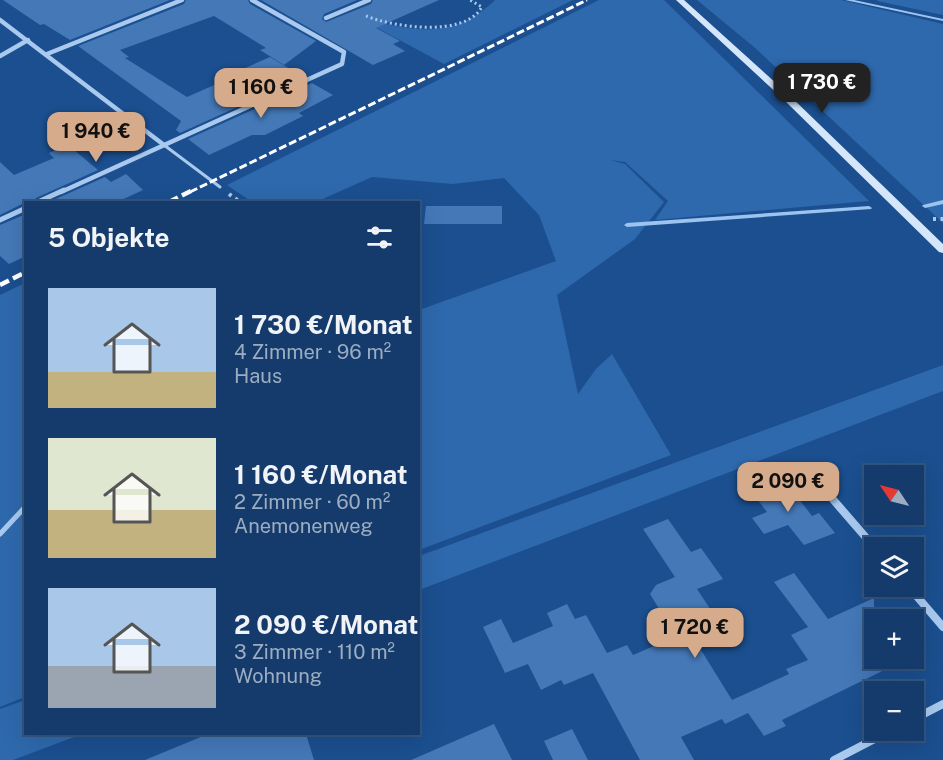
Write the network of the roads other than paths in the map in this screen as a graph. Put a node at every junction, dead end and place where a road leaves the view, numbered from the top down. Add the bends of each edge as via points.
1 (182, 0) edge
2 (252, 0) edge
3 (369, 0) edge
4 (680, 0) edge
5 (326, 18) dead end
6 (0, 20) edge
7 (28, 40) junction
8 (47, 54) junction
9 (0, 56) edge
10 (164, 145) junction
11 (220, 187) dead end
12 (40, 201) edge
13 (24, 209) edge
14 (0, 220) edge
15 (943, 250) edge
16 (830, 496) dead end
17 (24, 508) edge
18 (0, 534) edge
19 (865, 537) edge
20 (917, 597) edge
21 (943, 627) edge
22 (943, 704) edge
23 (924, 714) edge
24 (871, 741) edge
25 (834, 760) edge

1 - 8 street
2 - 10 street via 344,52 342,64
3 - 5 street
4 - 15 main road
6 - 7 street
7 - 8 street
7 - 9 street
8 - 10 street
10 - 11 lane
10 - 12 street
13 - 14 street
16 - 19 street
17 - 18 lane
20 - 21 street
22 - 23 street
24 - 25 street

